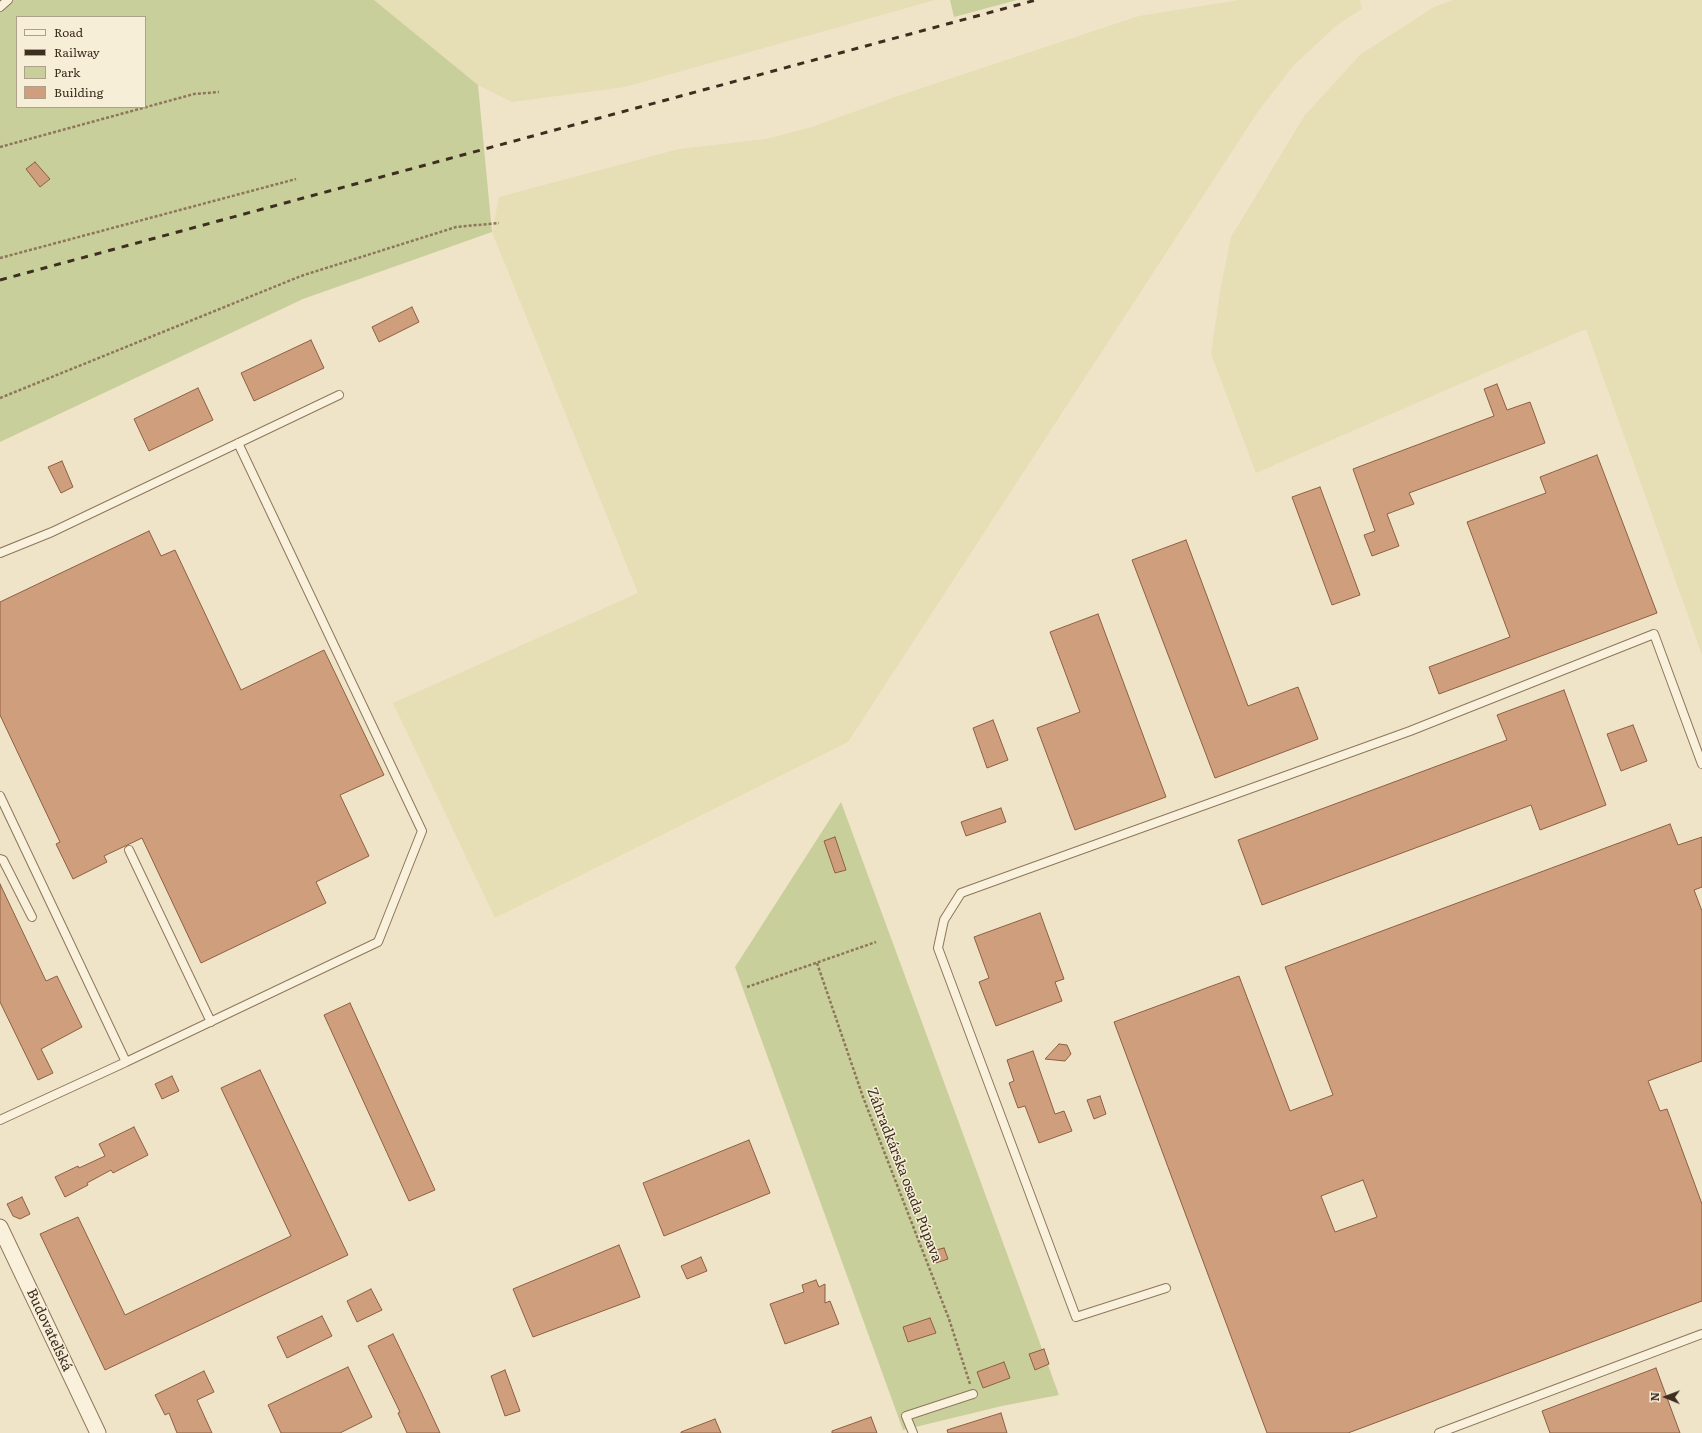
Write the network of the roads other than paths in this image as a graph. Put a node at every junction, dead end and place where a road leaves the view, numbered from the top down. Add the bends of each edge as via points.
1 (8, 0) edge
2 (0, 7) edge
3 (339, 395) dead end
4 (238, 443) junction
5 (0, 553) edge
6 (1702, 764) edge
7 (0, 796) edge
8 (129, 850) dead end
9 (0, 859) edge
10 (32, 917) dead end
11 (210, 1022) junction
12 (126, 1062) junction
13 (0, 1120) edge
14 (0, 1227) edge
15 (1166, 1288) dead end
16 (1702, 1334) edge
17 (973, 1394) road end
18 (98, 1433) edge
19 (913, 1433) edge
20 (1439, 1433) edge

1 - 2 lane
3 - 4 lane
4 - 5 lane via 52,532
4 - 11 lane via 422,831 378,942
6 - 15 lane via 1654,634 1410,731 961,893 944,920 938,948 1076,1317
7 - 12 lane
8 - 11 lane
9 - 10 lane via 3,860
11 - 12 lane
12 - 13 lane
14 - 18 street, Budovateľská
16 - 20 lane
17 - 19 lane via 906,1416

